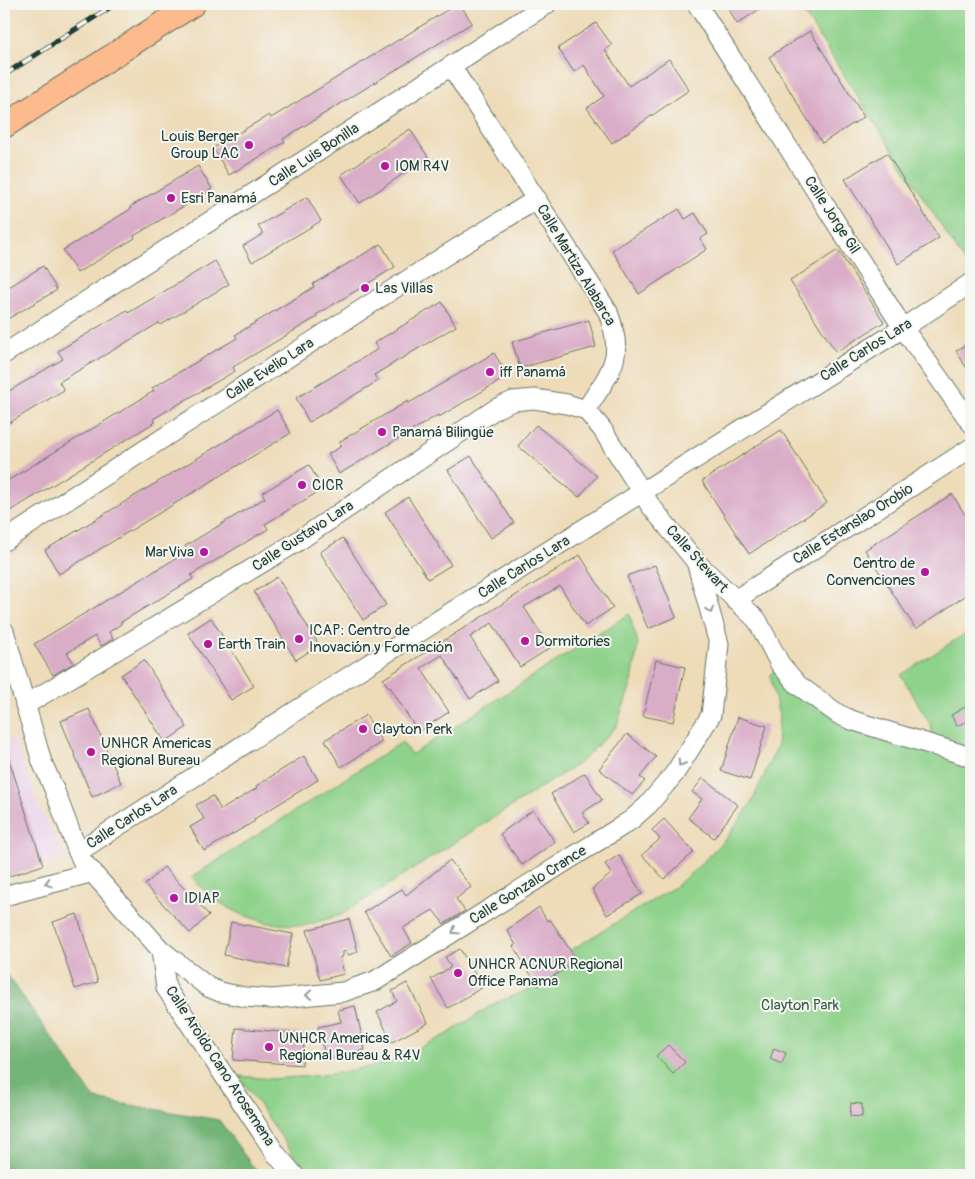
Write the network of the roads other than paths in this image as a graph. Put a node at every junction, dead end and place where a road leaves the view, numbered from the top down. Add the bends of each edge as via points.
1 (193, 4) edge
2 (548, 4) edge
3 (697, 4) edge
4 (452, 66) junction
5 (4, 126) edge
6 (537, 199) junction
7 (971, 283) edge
8 (903, 328) junction
9 (4, 354) edge
10 (586, 410) junction
11 (971, 423) edge
12 (971, 448) edge
13 (642, 493) junction
14 (4, 541) edge
15 (696, 563) junction
16 (735, 600) junction
17 (4, 631) edge
18 (25, 705) junction
19 (971, 757) edge
20 (78, 852) junction
21 (93, 872) junction
22 (4, 896) edge
23 (161, 950) junction
24 (208, 987) junction
25 (176, 1003) junction
26 (294, 1175) edge

1 - 5 main road
2 - 4 street, Calle Luis Bonilla
3 - 8 street, Calle Jorge Gil
4 - 6 street, Calle Martiza Alabarca
4 - 9 street, Calle Luis Bonilla
6 - 10 street, Calle Martiza Alabarca via 608,312 615,330 617,345 612,367
6 - 14 street, Calle Evelio Lara
7 - 8 street, Calle Carlos Lara
8 - 11 street, Calle Jorge Gil
8 - 13 street, Calle Carlos Lara
10 - 13 street via 602,429
10 - 18 street, Calle Gustavo Lara via 534,400 505,404 295,543
12 - 16 street, Calle Estanslao Orobio
13 - 15 street, Calle Stewart
13 - 20 street, Calle Carlos Lara via 345,678
15 - 16 street, Calle Stewart
15 -> 24 street, Calle Gonzalo Crance via 719,644 710,716 675,772 642,810 614,831 375,981 343,992 272,999 245,997
16 - 19 street, Calle Stewart via 757,620 780,664 798,685 838,714
17 - 18 street, Calle Gonzalo Crance
18 - 20 street, Calle Gonzalo Crance via 42,762
20 - 21 street, Calle Gonzalo Crance
21 -> 22 street
21 - 23 street, Calle Gonzalo Crance
23 - 24 street, Calle Gonzalo Crance
23 - 25 street, Calle Aroldo Cano Arosemena via 166,988
24 - 25 street via 194,985 184,989
25 - 26 street, Calle Aroldo Cano Arosemena via 276,1154

